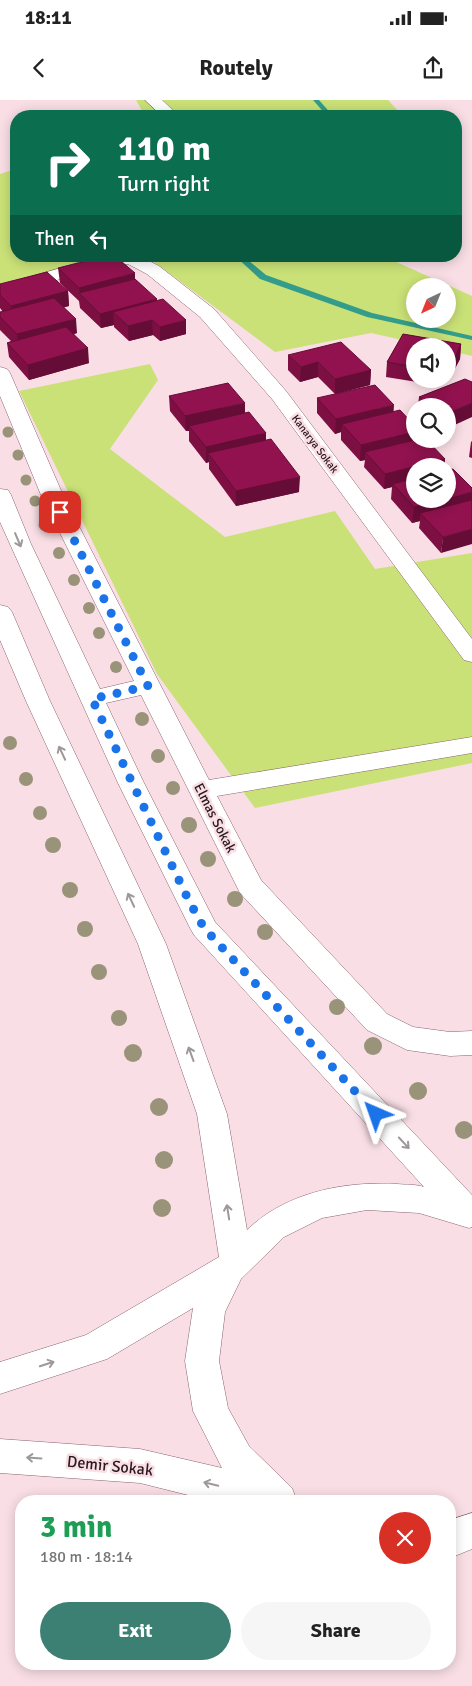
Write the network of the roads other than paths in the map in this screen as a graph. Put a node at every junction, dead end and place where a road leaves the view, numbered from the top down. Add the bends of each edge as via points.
1 (153, 100) edge
2 (164, 110) edge
3 (100, 262) edge
4 (135, 262) edge
5 (0, 292) edge
6 (0, 373) edge
7 (0, 495) edge
8 (0, 612) edge
9 (472, 655) edge
10 (148, 686) junction
11 (92, 699) junction
12 (472, 745) edge
13 (200, 790) junction
14 (472, 1043) edge
15 (471, 1215) edge
16 (233, 1264) junction
17 (0, 1378) edge
18 (0, 1456) edge
19 (258, 1495) edge
20 (273, 1495) edge
21 (472, 1531) edge
22 (456, 1537) edge

1 - 2 street
3 - 5 street, Kanarya Sokak
4 - 9 street, Kanarya Sokak via 153,270 206,313 280,395
6 - 10 street, Elmas Sokak via 52,494
7 -> 11 street
16 -> 8 street via 212,1114 152,944
10 - 11 street
10 - 13 street, Elmas Sokak
11 -> 15 street via 204,928
12 - 13 street
13 - 14 street, Elmas Sokak via 250,886 377,1022 407,1038 450,1044
15 - 16 street via 419,1199 367,1196 317,1205 272,1227
17 -> 16 street via 95,1348
16 - 20 street via 208,1312 202,1361 211,1411 236,1458
19 -> 18 street, Demir Sokak via 140,1466
21 - 22 street

